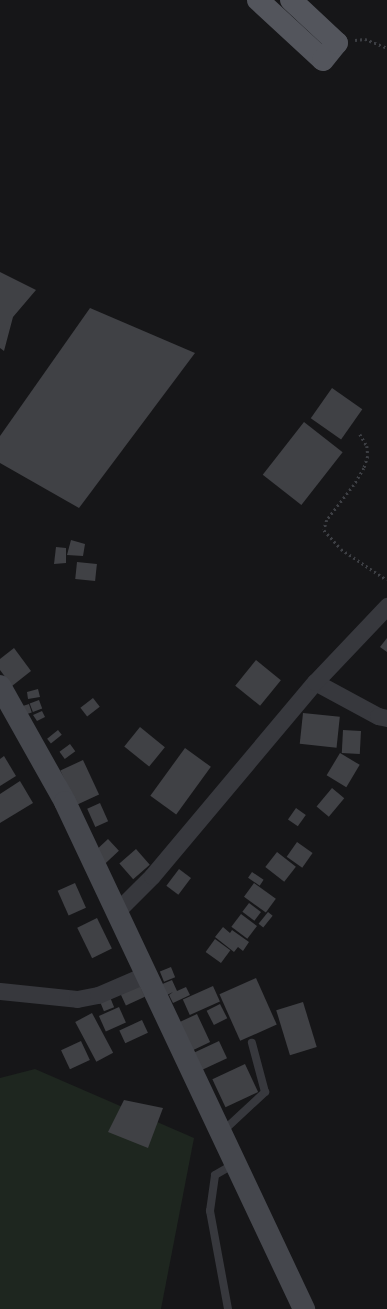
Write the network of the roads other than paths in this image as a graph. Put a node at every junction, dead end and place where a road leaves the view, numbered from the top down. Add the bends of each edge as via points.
1 (258, 0) edge
2 (291, 0) edge
3 (387, 606) edge
4 (315, 682) junction
5 (0, 686) edge
6 (387, 718) edge
7 (115, 913) junction
8 (147, 974) junction
9 (0, 991) edge
10 (252, 1043) dead end
11 (221, 1133) junction
12 (235, 1164) junction
13 (228, 1309) edge
14 (304, 1309) edge

1 - 2 main road via 323,60 338,43
3 - 4 street
4 - 6 street via 378,716
4 - 7 street via 152,876
5 - 7 street via 65,802
7 - 8 street
8 - 9 street via 98,995 77,999
8 - 11 street
10 - 11 lane via 265,1092
11 - 12 street
12 - 13 lane via 215,1174 210,1211
12 - 14 street

